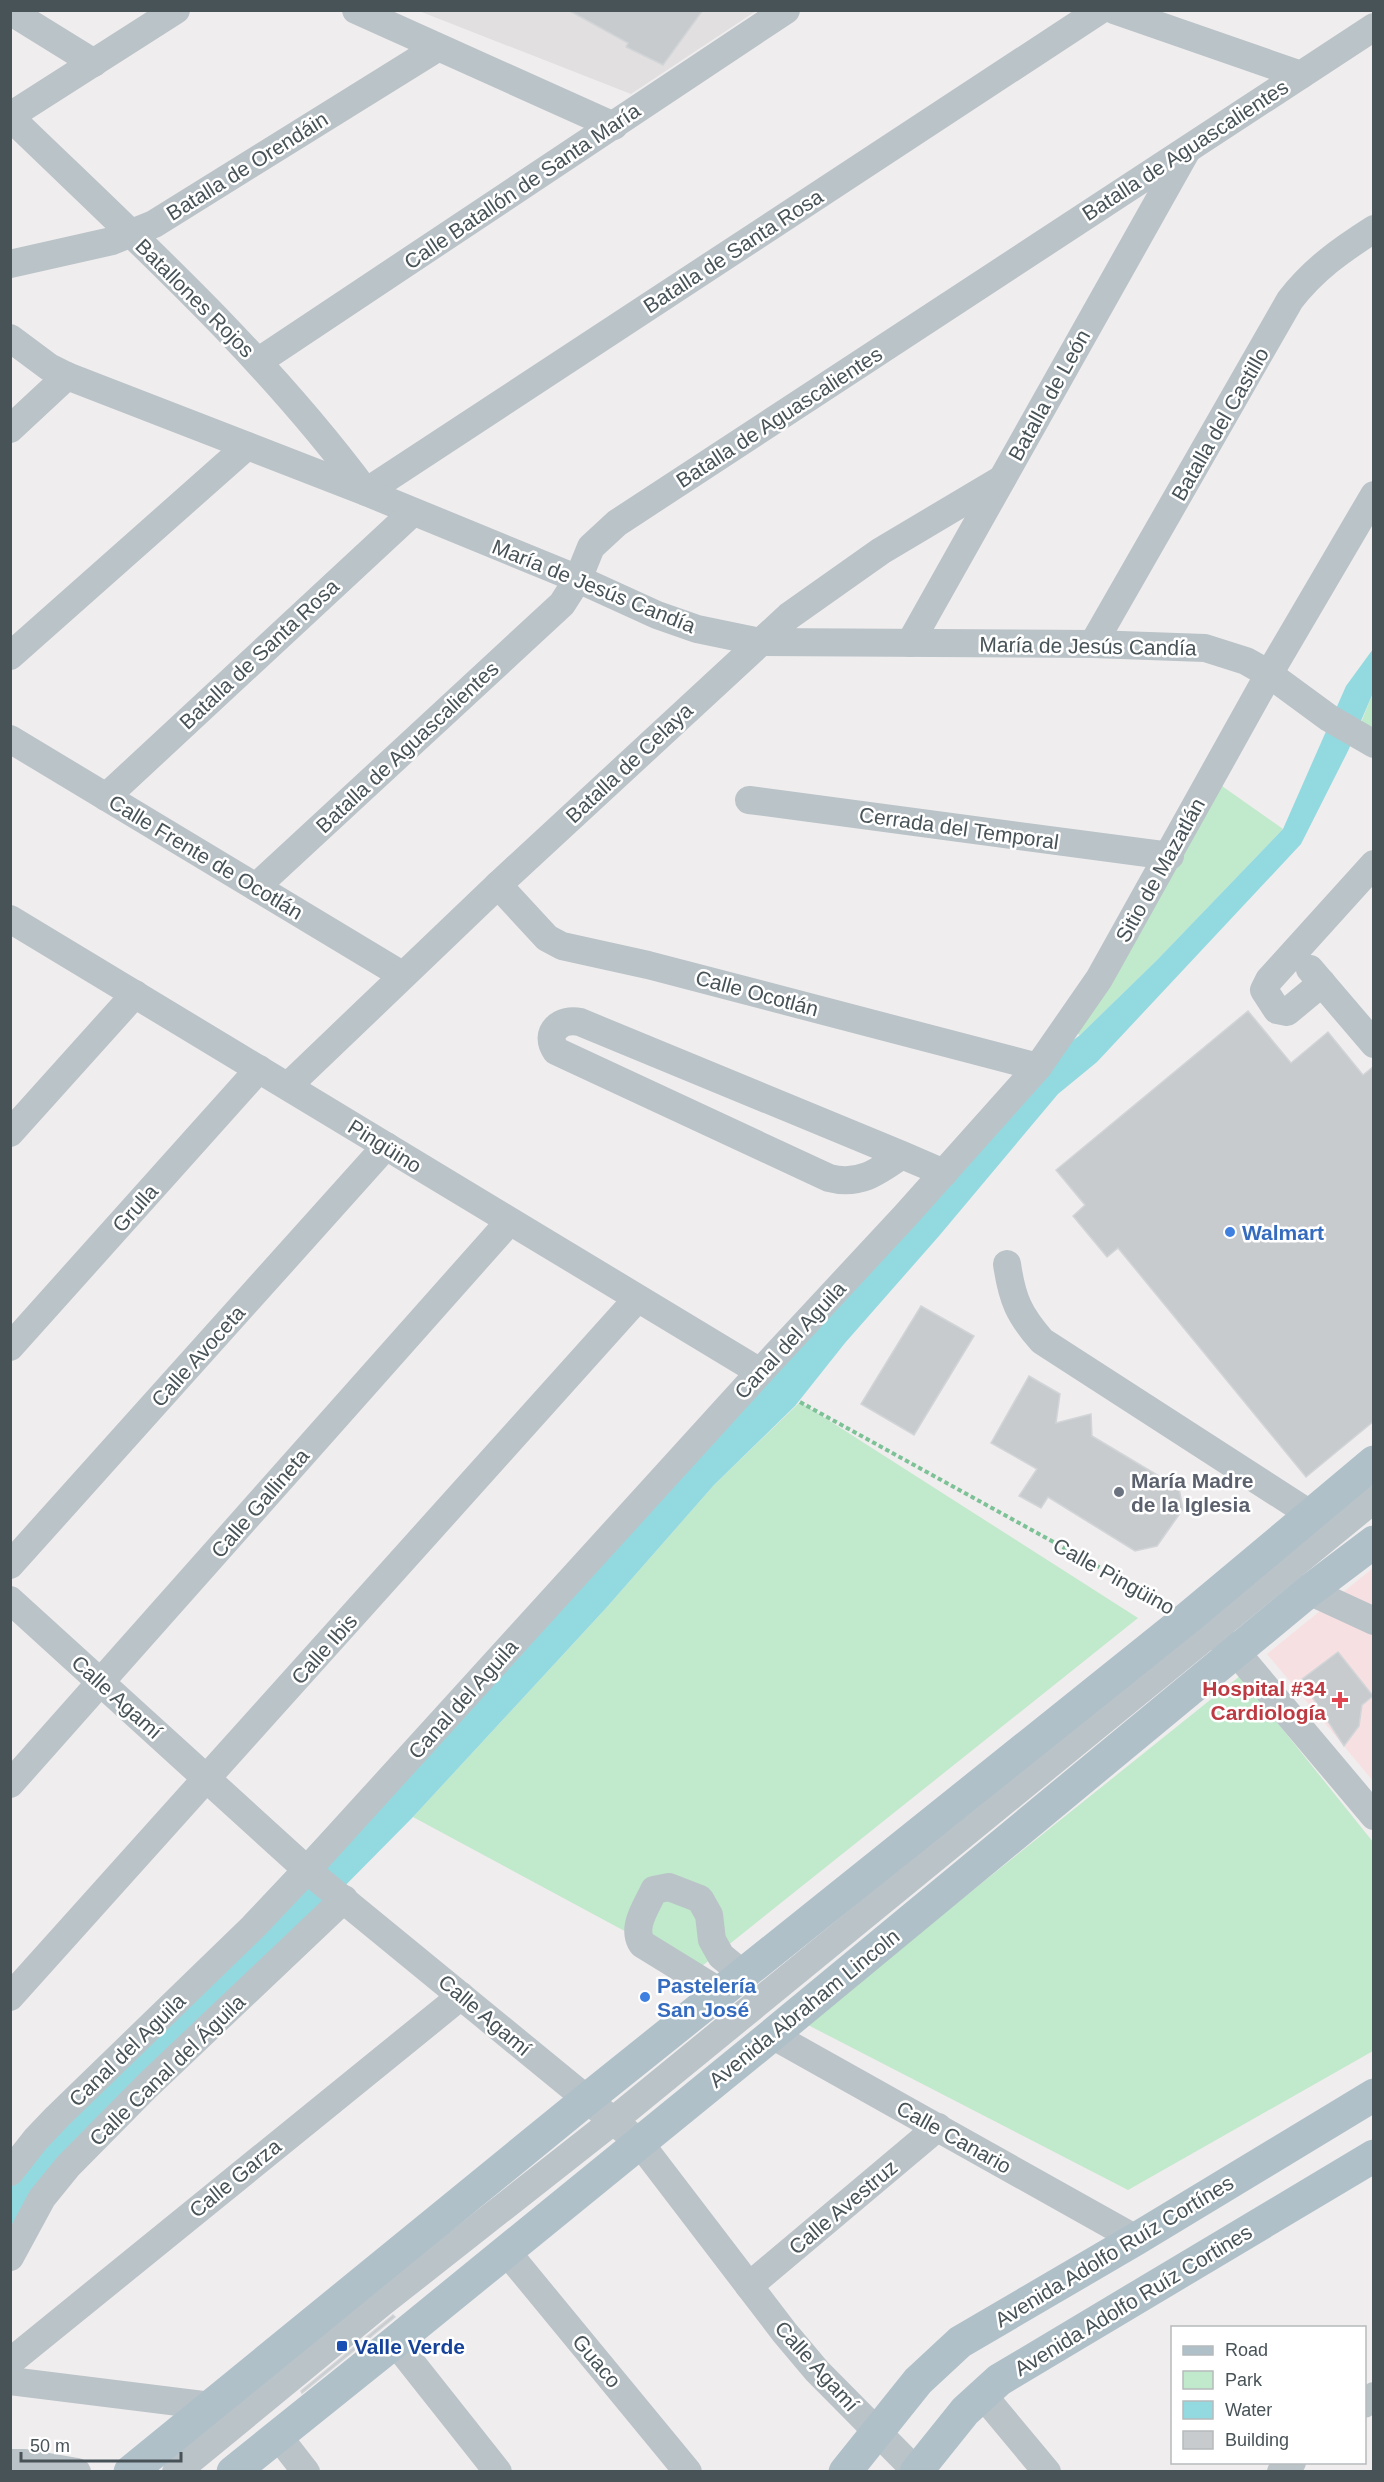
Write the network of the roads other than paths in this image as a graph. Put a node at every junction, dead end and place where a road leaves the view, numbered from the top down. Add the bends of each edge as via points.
1 (176, 10) edge
2 (356, 10) edge
3 (786, 10) edge
4 (1100, 10) edge
5 (1114, 10) edge
6 (10, 11) edge
7 (1374, 27) edge
8 (437, 48) junction
9 (94, 63) junction
10 (1302, 75) junction
11 (10, 116) edge
12 (614, 126) junction
13 (1188, 148) junction
14 (1374, 229) edge
15 (132, 234) junction
16 (10, 264) edge
17 (10, 338) edge
18 (259, 362) junction
19 (67, 376) junction
20 (10, 429) edge
21 (247, 446) junction
22 (1002, 479) junction
23 (366, 492) junction
24 (1374, 495) edge
25 (413, 512) junction
26 (578, 579) junction
27 (760, 642) junction
28 (910, 643) junction
29 (1094, 644) junction
30 (10, 656) edge
31 (1269, 674) junction
32 (10, 739) edge
33 (1365, 740) edge
34 (106, 797) junction
35 (749, 800) dead end
36 (1170, 856) junction
37 (1374, 864) edge
38 (498, 885) junction
39 (256, 887) junction
40 (10, 919) edge
41 (1295, 952) junction
42 (402, 975) junction
43 (1322, 983) junction
44 (135, 994) junction
45 (1374, 1044) edge
46 (1038, 1067) junction
47 (259, 1069) junction
48 (726, 1083) junction
49 (288, 1086) junction
50 (704, 1120) junction
51 (10, 1133) edge
52 (386, 1146) junction
53 (902, 1155) junction
54 (944, 1173) junction
55 (905, 1216) joint
56 (508, 1222) junction
57 (1007, 1264) dead end
58 (638, 1299) junction
59 (10, 1347) edge
60 (760, 1372) junction
61 (1374, 1462) edge
62 (1374, 1499) edge
63 (1310, 1514) junction
64 (1374, 1519) edge
65 (1374, 1542) edge
66 (10, 1565) edge
67 (1309, 1591) junction
68 (10, 1600) edge
69 (1374, 1621) edge
70 (1215, 1635) junction
71 (101, 1683) junction
72 (208, 1779) junction
73 (10, 1784) edge
74 (1374, 1816) edge
75 (326, 1885) junction
76 (461, 1996) junction
77 (10, 1997) edge
78 (772, 2035) junction
79 (1374, 2095) edge
80 (586, 2100) junction
81 (938, 2127) junction
82 (625, 2131) junction
83 (1374, 2156) edge
84 (10, 2172) edge
85 (1136, 2239) junction
86 (506, 2251) junction
87 (10, 2257) edge
88 (749, 2286) junction
89 (395, 2343) junction
90 (10, 2362) edge
91 (10, 2381) edge
92 (982, 2394) junction
93 (211, 2406) junction
94 (876, 2432) junction
95 (278, 2436) junction
96 (10, 2463) edge
97 (916, 2471) edge
98 (76, 2472) edge
99 (130, 2472) edge
100 (176, 2472) edge
101 (198, 2472) edge
102 (233, 2472) edge
103 (306, 2472) edge
104 (498, 2472) edge
105 (688, 2472) edge
106 (845, 2472) edge
107 (1047, 2472) edge

1 - 9 street
2 - 8 street
3 - 12 street, Calle Batallón de Santa María
4 - 23 street, Batalla de Santa Rosa
5 - 10 street
6 - 9 street
7 - 10 street, Batalla de Aguascalientes
8 - 12 street
8 - 15 street, Batalla de Orendáin via 176,213
9 - 11 street
10 - 13 street, Batalla de Aguascalientes
11 - 15 street, Batallones Rojos
12 - 18 street, Calle Batallón de Santa María
13 - 22 street, Batalla de León
13 - 26 street, Batalla de Aguascalientes via 617,524 591,547
14 - 29 street, Batalla del Castillo via 1334,254 1290,300
15 - 16 street, Batalla de Orendáin via 88,248
15 - 18 street, Batallones Rojos
17 - 19 street, María de Jesús Candía
18 - 23 street, Batallones Rojos via 325,437
19 - 20 street
19 - 21 street, María de Jesús Candía
21 - 23 street, María de Jesús Candía
21 - 30 street
22 - 27 street, Batalla de Celaya via 880,551 789,616
22 - 28 street, Batalla de León
23 - 25 street, María de Jesús Candía
24 - 31 street, Sitio de Mazatlán
25 - 26 street, María de Jesús Candía
25 - 34 street, Batalla de Santa Rosa
26 - 27 street, María de Jesús Candía via 697,629
26 - 39 street, Batalla de Aguascalientes via 562,604
27 - 28 street, María de Jesús Candía
27 - 38 street, Batalla de Celaya
28 - 29 street, María de Jesús Candía
29 - 31 street, María de Jesús Candía via 1205,648 1246,661
31 - 33 street, María de Jesús Candía
31 - 36 street, Sitio de Mazatlán
32 - 34 street, Calle Frente de Ocotlán
34 - 39 street, Calle Frente de Ocotlán
35 - 36 street, Cerrada del Temporal
36 - 46 street, Sitio de Mazatlán via 1099,979
37 - 41 street
38 - 42 street, Batalla de Celaya
38 - 46 street, Calle Ocotlán via 547,938 562,946
39 - 42 street, Calle Frente de Ocotlán
40 - 44 street, Pingüino
41 - 43 street
41 - 43 street via 1265,984 1266,996 1277,1010 1287,1012
42 - 49 street, Batalla de Celaya
43 - 45 street
44 - 47 street, Pingüino
44 - 51 street
46 - 54 street, Sitio de Mazatlán
47 - 49 street, Pingüino
47 - 59 street, Grulla
48 - 50 street
48 - 50 street via 580,1022 556,1026 551,1037 556,1051
48 - 53 street
49 - 52 street, Pingüino
50 - 53 street via 839,1181 872,1176
52 - 56 street, Pingüino
52 - 66 street, Calle Avoceta
53 - 54 street
54 - 55 street, Sitio de Mazatlán
55 - 60 street, Canal del Aguila
56 - 58 street, Pingüino
56 - 71 street, Calle Gallineta
57 - 63 street via 1011,1293 1026,1323 1042,1341
58 - 60 street, Pingüino
58 - 72 street, Calle Ibis
60 - 75 street, Canal del Aguila
61 - 63 main road
62 - 70 street
63 - 70 main road
64 - 70 street
65 - 67 main road, Avenida Abraham Lincoln
67 - 69 street
67 - 70 main road, Avenida Abraham Lincoln
68 - 71 street, Calle Agamí
70 - 74 street
70 - 78 main road, Avenida Abraham Lincoln
70 - 80 main road via 731,1983
70 - 82 street
71 - 72 street, Calle Agamí
71 - 73 street, Calle Gallineta
72 - 75 street, Calle Agamí
72 - 77 street, Calle Ibis
75 - 76 street, Calle Agamí
75 - 84 street, Canal del Aguila via 253,1927 57,2117
75 - 87 street, Calle Canal del Águila via 147,2086 68,2166 42,2198
76 - 80 street, Calle Agamí
76 - 90 street, Calle Garza
78 - 81 street, Calle Canario
78 - 82 main road, Avenida Abraham Lincoln
79 - 85 main road, Avenida Adolfo Ruíz Cortínes
80 - 82 street, Calle Agamí
80 - 93 main road
81 - 85 street, Calle Canario
81 - 88 street, Calle Avestruz
82 - 86 main road, Avenida Abraham Lincoln
82 - 88 street, Calle Agamí
82 - 100 street via 383,2302
82 - 101 street
83 - 92 main road, Avenida Adolfo Ruíz Cortines via 1022,2366
85 - 94 main road, Avenida Adolfo Ruíz Cortínes via 960,2342 918,2381
86 - 89 main road, Avenida Abraham Lincoln
86 - 105 street, Guaco
88 - 94 street, Calle Agamí via 818,2371
89 - 95 main road, Avenida Abraham Lincoln
89 - 104 street
91 - 93 street
92 - 97 main road, Avenida Adolfo Ruíz Cortines
92 - 107 street
93 - 99 main road
94 - 97 street, Calle Agamí
94 - 106 main road
95 - 102 main road, Avenida Abraham Lincoln
95 - 103 street
96 - 98 street

